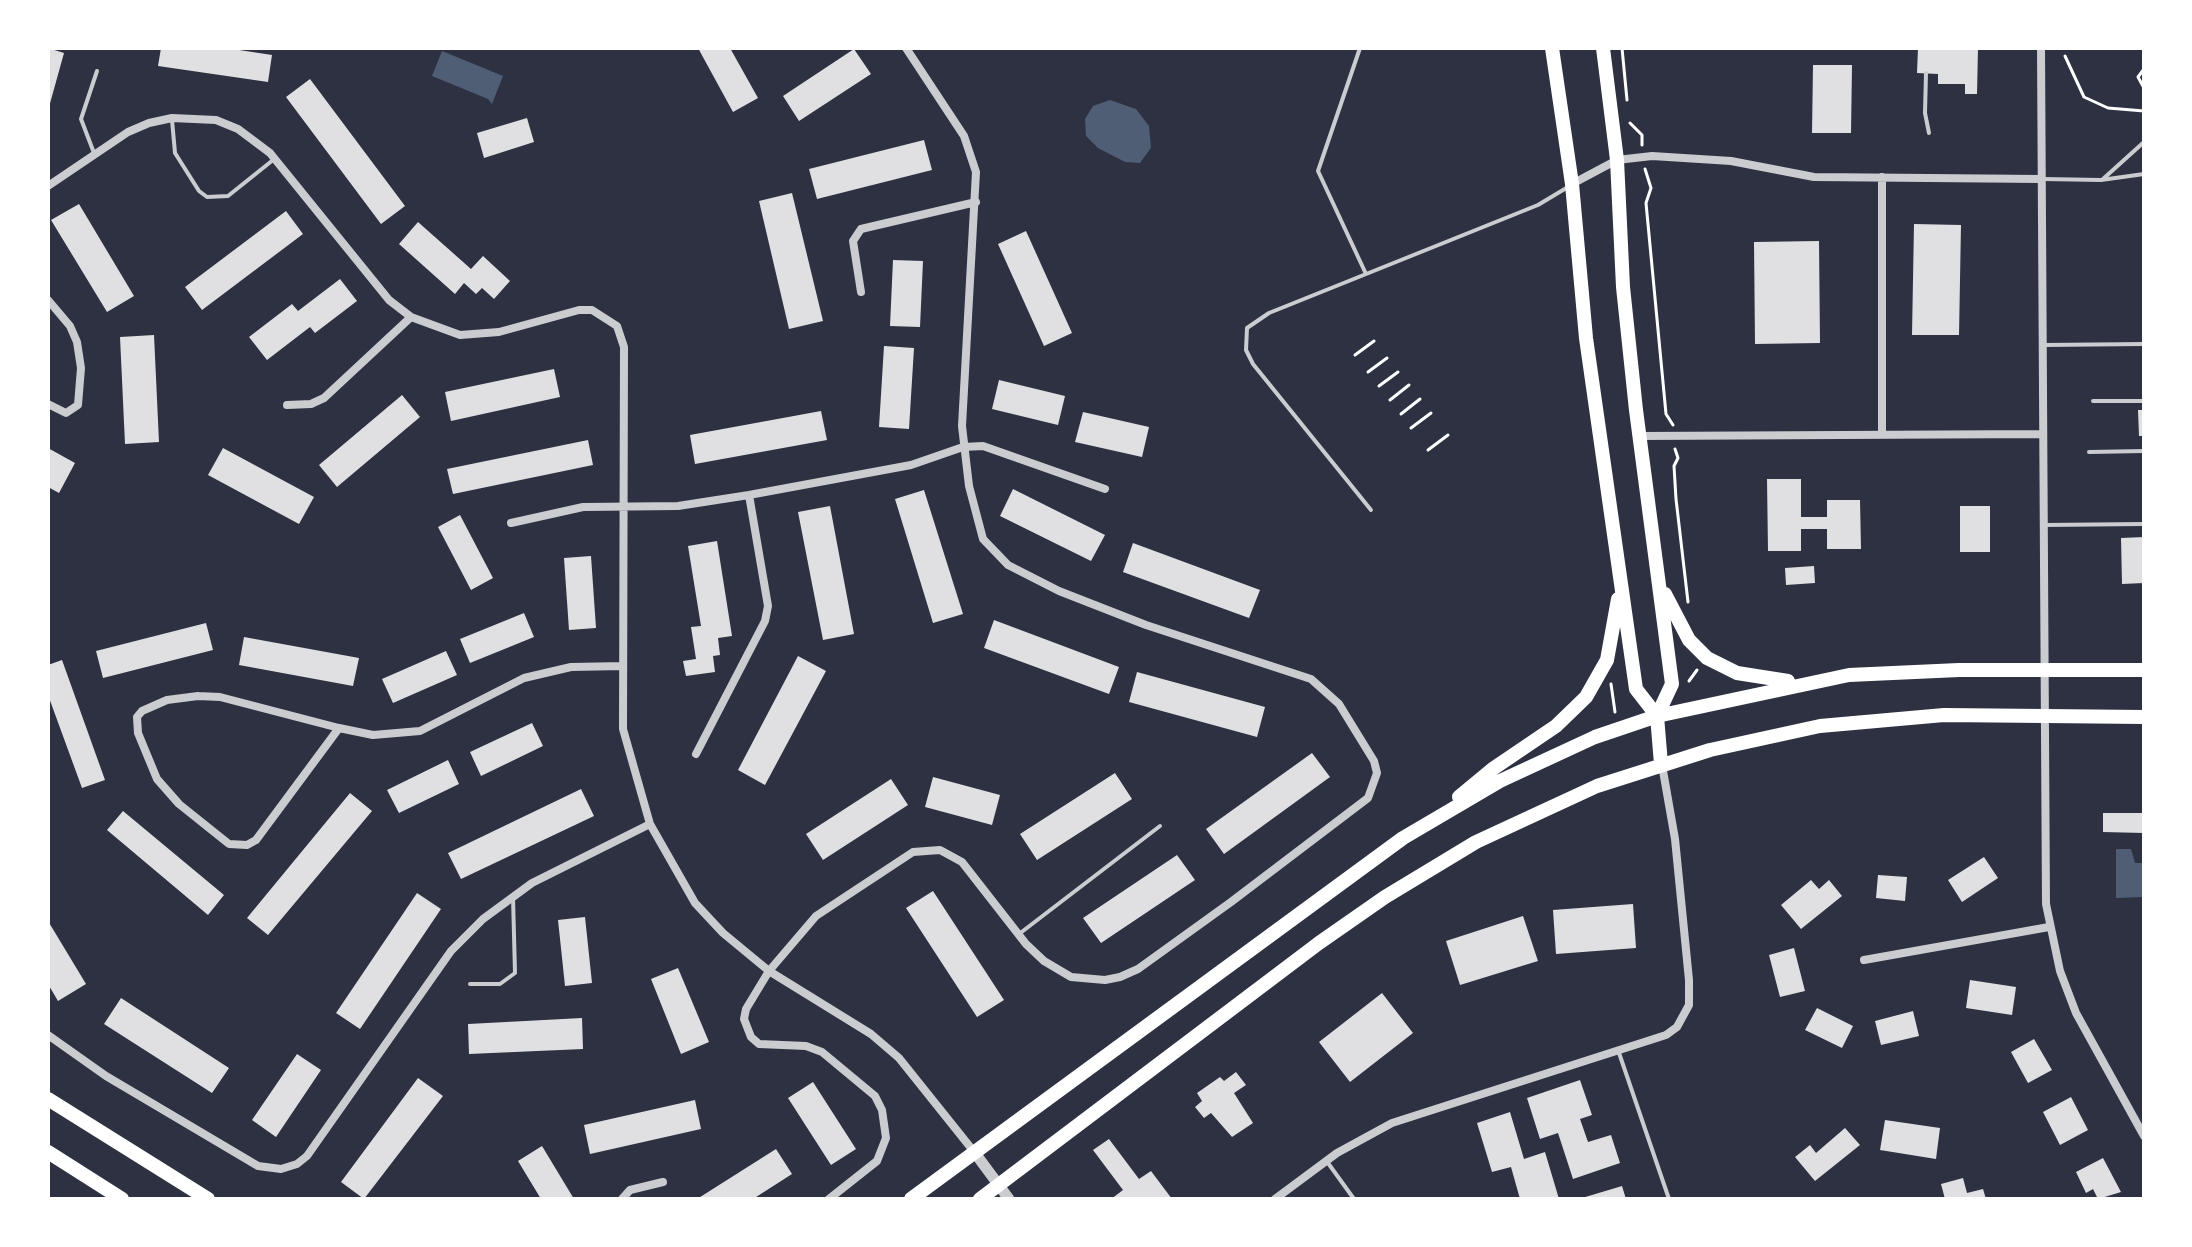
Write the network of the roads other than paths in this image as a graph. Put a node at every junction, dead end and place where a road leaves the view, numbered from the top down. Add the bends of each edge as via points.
1 (906, 48) edge
2 (1360, 48) edge
3 (1552, 48) edge
4 (1603, 48) edge
5 (2041, 48) edge
6 (97, 71) dead end
7 (1926, 73) dead end
8 (172, 118) junction
9 (1929, 133) dead end
10 (2144, 142) edge
11 (95, 155) junction
12 (275, 159) junction
13 (1617, 160) junction
14 (2144, 174) edge
15 (1882, 177) junction
16 (2042, 179) junction
17 (2101, 180) junction
18 (1572, 184) junction
19 (48, 186) edge
20 (976, 202) junction
21 (1366, 274) junction
22 (861, 292) dead end
23 (48, 300) edge
24 (411, 317) junction
25 (2144, 344) edge
26 (2043, 345) junction
27 (2093, 401) dead end
28 (2144, 401) edge
29 (48, 404) edge
30 (287, 405) dead end
31 (2043, 434) junction
32 (1882, 435) junction
33 (1640, 436) junction
34 (963, 447) junction
35 (2144, 451) edge
36 (2089, 452) dead end
37 (1105, 489) dead end
38 (749, 495) junction
39 (623, 505) junction
40 (1371, 510) dead end
41 (511, 523) dead end
42 (2144, 524) edge
43 (2044, 525) junction
44 (1660, 582) junction
45 (1620, 583) junction
46 (623, 666) junction
47 (2045, 669) junction
48 (2144, 670) edge
49 (1808, 682) junction
50 (1657, 716) junction
51 (2045, 716) junction
52 (2144, 717) edge
53 (339, 728) junction
54 (696, 754) dead end
55 (1661, 764) junction
56 (1438, 816) junction
57 (650, 824) junction
58 (1160, 826) dead end
59 (513, 895) junction
60 (2049, 927) junction
61 (1019, 935) junction
62 (1864, 960) dead end
63 (769, 971) junction
64 (470, 984) dead end
65 (48, 1035) edge
66 (1618, 1049) junction
67 (48, 1099) edge
68 (2144, 1136) edge
69 (48, 1152) edge
70 (975, 1153) junction
71 (1326, 1161) junction
72 (663, 1182) dead end
73 (999, 1185) junction
74 (122, 1199) edge
75 (208, 1199) edge
76 (622, 1199) edge
77 (829, 1199) edge
78 (911, 1199) edge
79 (980, 1199) edge
80 (1009, 1199) edge
81 (1275, 1199) edge
82 (1354, 1199) edge
83 (1669, 1199) edge

1 - 20 street via 971,152
2 - 21 lane via 1318,171
3 - 18 main road
4 - 13 main road
5 - 16 street
6 - 11 lane via 81,119
7 - 9 lane
8 - 11 street via 128,132
8 - 12 street via 226,124
8 - 12 lane via 175,153 207,197 228,196
10 - 17 lane
11 - 19 street
12 - 24 street via 389,300
13 - 15 street via 1691,156 1814,177
13 - 18 street
13 - 33 main road via 1623,287
14 - 17 lane
15 - 16 street
15 - 32 street
16 - 17 lane
16 - 26 street
18 - 21 lane via 1538,205
18 - 45 main road via 1586,338
20 - 22 street via 861,229 853,241
20 - 34 street
21 - 40 lane via 1261,316 1247,328 1245,342 1253,364
23 - 29 street via 70,326 81,368 78,405 66,413
24 - 30 street via 324,398
24 - 39 street via 460,335 499,332 579,310 592,310 617,326 624,347
25 - 26 lane
26 - 31 street
27 - 28 lane
31 - 32 street
31 - 43 street
32 - 33 street
33 - 44 main road
34 - 37 street via 996,449
34 - 38 street via 911,465
34 - 61 street via 983,539 1008,565 1102,609 1311,679 1339,704 1377,773 1368,798 1138,969 1105,980 1071,977 1044,961
35 - 36 lane
38 - 39 street via 678,506
38 - 54 street via 768,606 765,621
39 - 41 street via 583,507
39 - 46 street
42 - 43 lane
43 - 47 street
44 - 49 main road via 1683,632 1707,658 1746,676
44 - 50 main road via 1672,684
45 - 50 main road via 1636,689
45 - 56 main road via 1607,660 1586,697
46 - 53 street via 571,667 524,678 420,731 373,735
46 - 57 street via 623,729
47 - 48 main road
47 - 49 main road via 1908,671
47 - 51 street
49 - 50 main road
50 - 55 main road
50 - 56 main road via 1545,759
51 - 52 main road
51 - 55 main road via 1944,715 1820,726
51 - 60 street
53 - 53 street via 256,840 237,846 199,822 157,779 135,725 142,711 167,700 198,696
55 - 66 street via 1675,839 1689,1005 1666,1035
55 - 73 main road via 1536,812 1398,888
56 - 70 main road
57 - 59 street
57 - 63 street via 695,903
58 - 61 lane
59 - 64 lane via 515,973 500,984
59 - 65 street via 451,951 307,1156 281,1169 258,1166 191,1128
60 - 62 street
60 - 68 street via 2076,1013
61 - 63 street via 962,862 926,849 901,858 816,916
63 - 70 street via 871,1034 899,1058
63 - 77 street via 746,1009 751,1037 770,1047 791,1044 822,1052 875,1096 882,1110 886,1138 877,1161
66 - 71 street via 1392,1123
66 - 83 lane
67 - 75 main road
69 - 74 main road
70 - 73 street
70 - 78 main road
71 - 81 street
71 - 82 lane
72 - 76 street via 630,1190
73 - 79 main road
73 - 80 street

